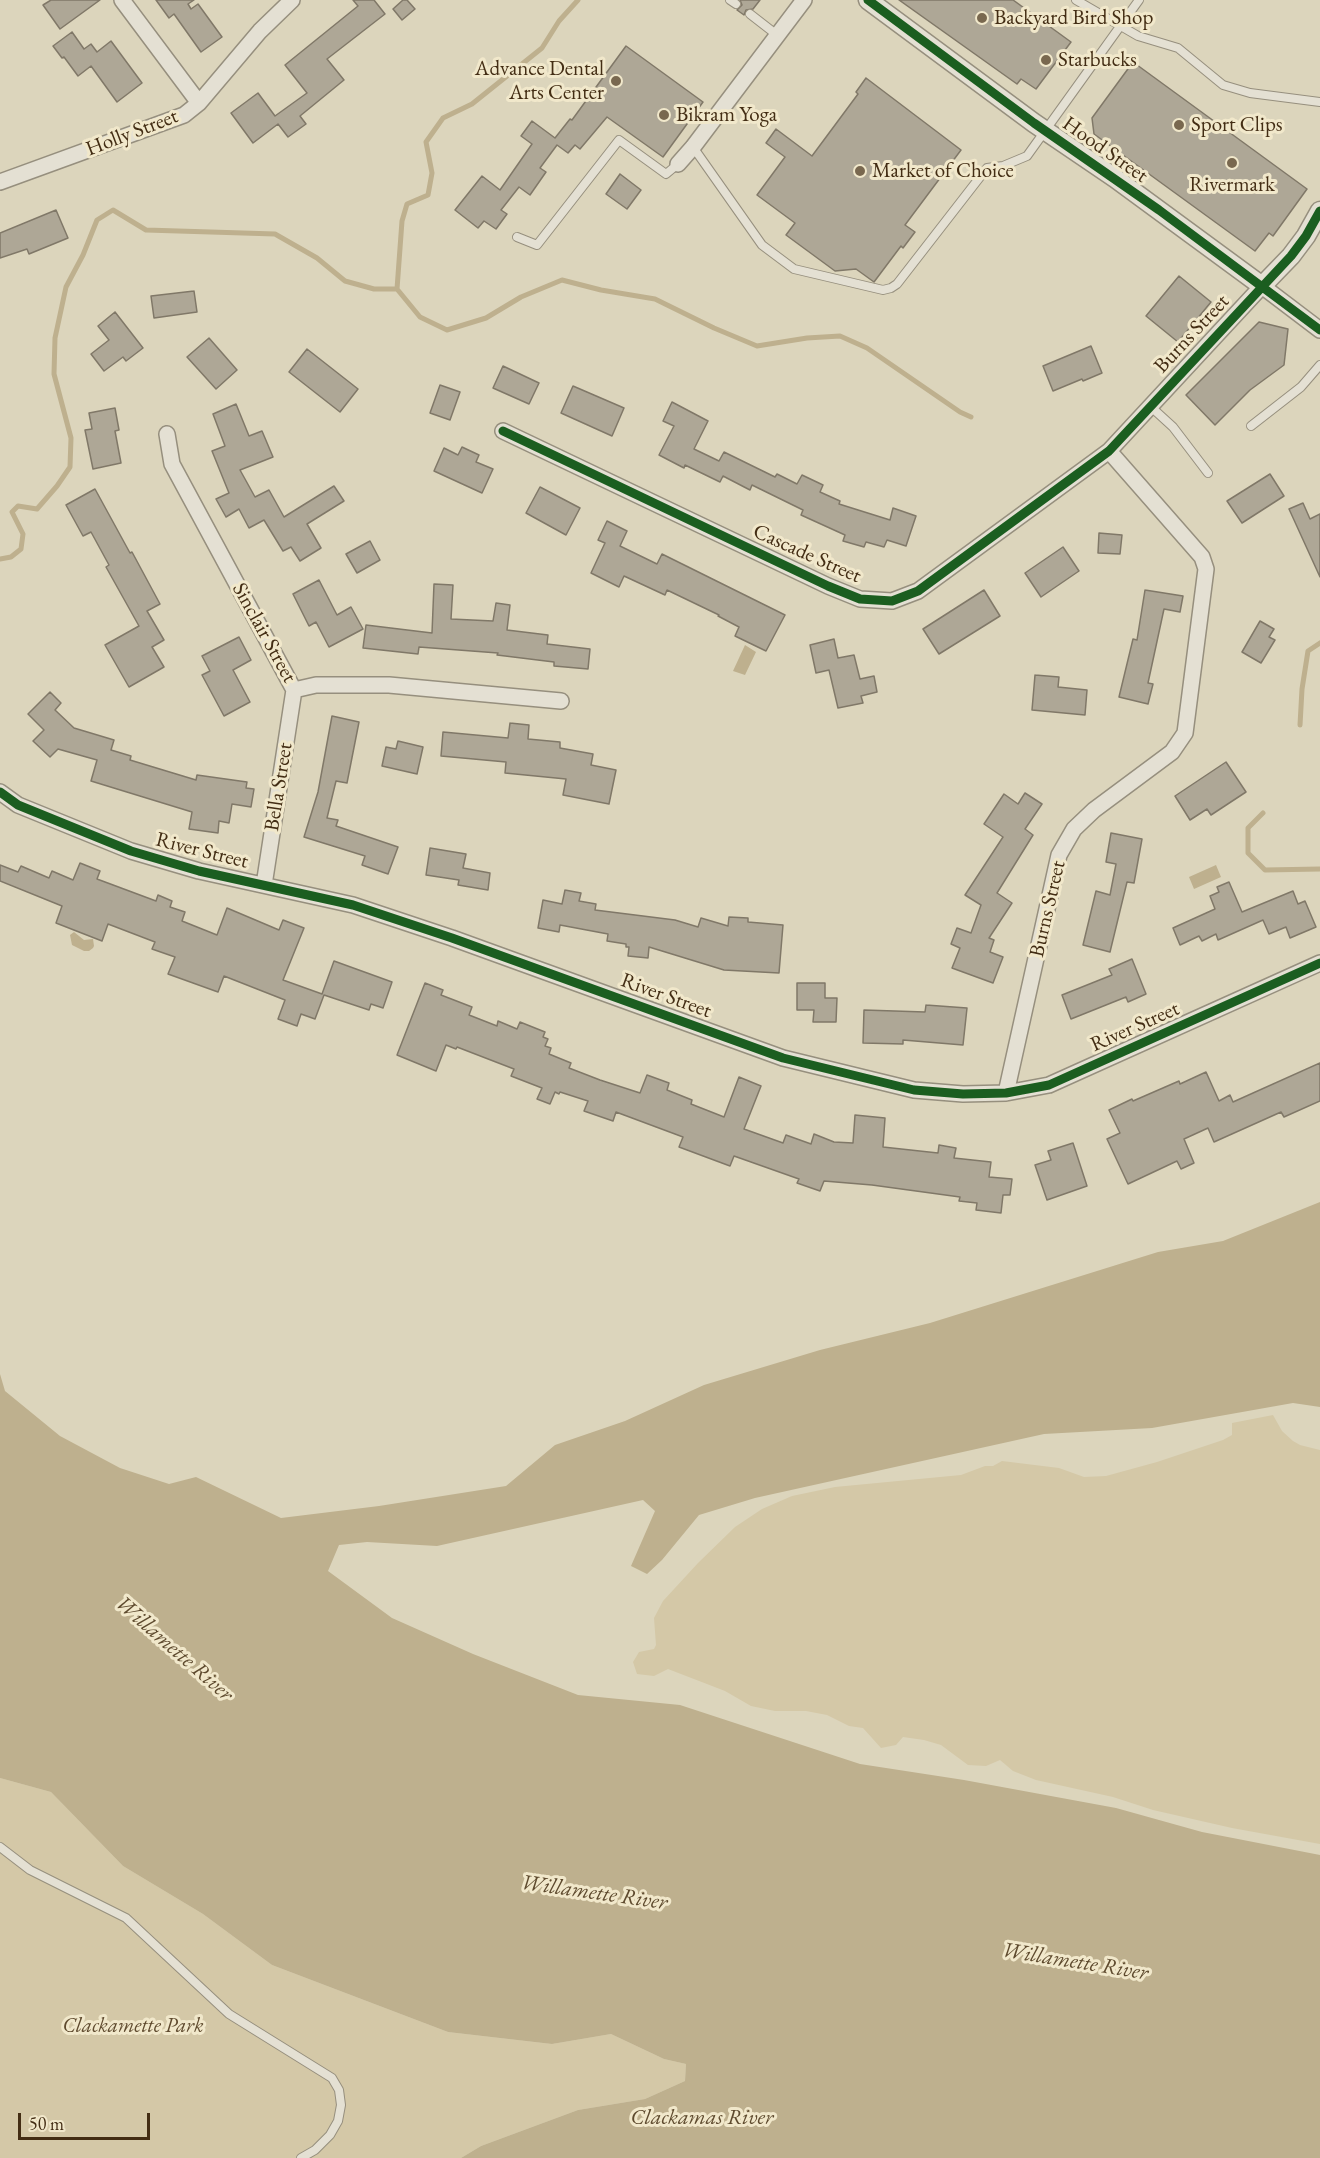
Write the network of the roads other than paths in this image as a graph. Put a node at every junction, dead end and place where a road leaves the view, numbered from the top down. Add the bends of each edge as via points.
1 (122, 0) edge
2 (292, 0) edge
3 (804, 0) edge
4 (868, 0) edge
5 (1076, 0) edge
6 (1139, 0) edge
7 (750, 14) dead end
8 (1121, 25) junction
9 (777, 35) junction
10 (1320, 102) edge
11 (199, 103) junction
12 (1045, 130) junction
13 (693, 147) junction
14 (678, 164) joint
15 (0, 182) edge
16 (1320, 211) edge
17 (517, 237) dead end
18 (1262, 286) junction
19 (1320, 330) edge
20 (1320, 365) edge
21 (1150, 406) junction
22 (1251, 426) dead end
23 (503, 431) dead end
24 (166, 434) dead end
25 (1109, 451) junction
26 (1209, 473) dead end
27 (294, 690) junction
28 (561, 701) dead end
29 (0, 792) edge
30 (264, 885) junction
31 (1320, 963) edge
32 (1006, 1093) junction
33 (0, 1847) edge
34 (301, 2158) edge

1 - 11 street
2 - 11 street, Holly Street
3 - 9 street
4 - 12 street, Hood Street
5 - 8 lane
6 - 8 lane
7 - 9 lane
8 - 10 lane via 1149,41 1178,48 1223,86
8 - 12 lane
9 - 13 street
11 - 15 street, Holly Street via 184,115
12 - 13 lane via 1027,156 987,168 897,284 883,290 794,269 762,245
12 - 18 street, Hood Street
13 - 14 street
14 - 17 lane via 666,174 619,140 537,245
16 - 18 street, Burns Street via 1313,230
18 - 19 street, Hood Street
18 - 21 street, Burns Street
20 - 22 lane via 1301,387
21 - 25 street, Burns Street
21 - 26 lane via 1173,427
23 - 25 street, Cascade Street via 828,586 860,599 892,601 918,591
24 - 27 street, Sinclair Street via 172,464
25 - 32 street, Burns Street via 1202,557 1206,569 1185,733 1172,752 1074,829 1059,855
27 - 28 street, Sinclair Street via 316,684 389,685
27 - 30 street, Bella Street
29 - 30 street, River Street via 18,805 131,851
30 - 32 street, River Street via 353,905 783,1058 914,1090
31 - 32 street, River Street via 1049,1085
33 - 34 lane via 30,1870 126,1918 229,2014 332,2078 339,2090 338,2121 315,2150

